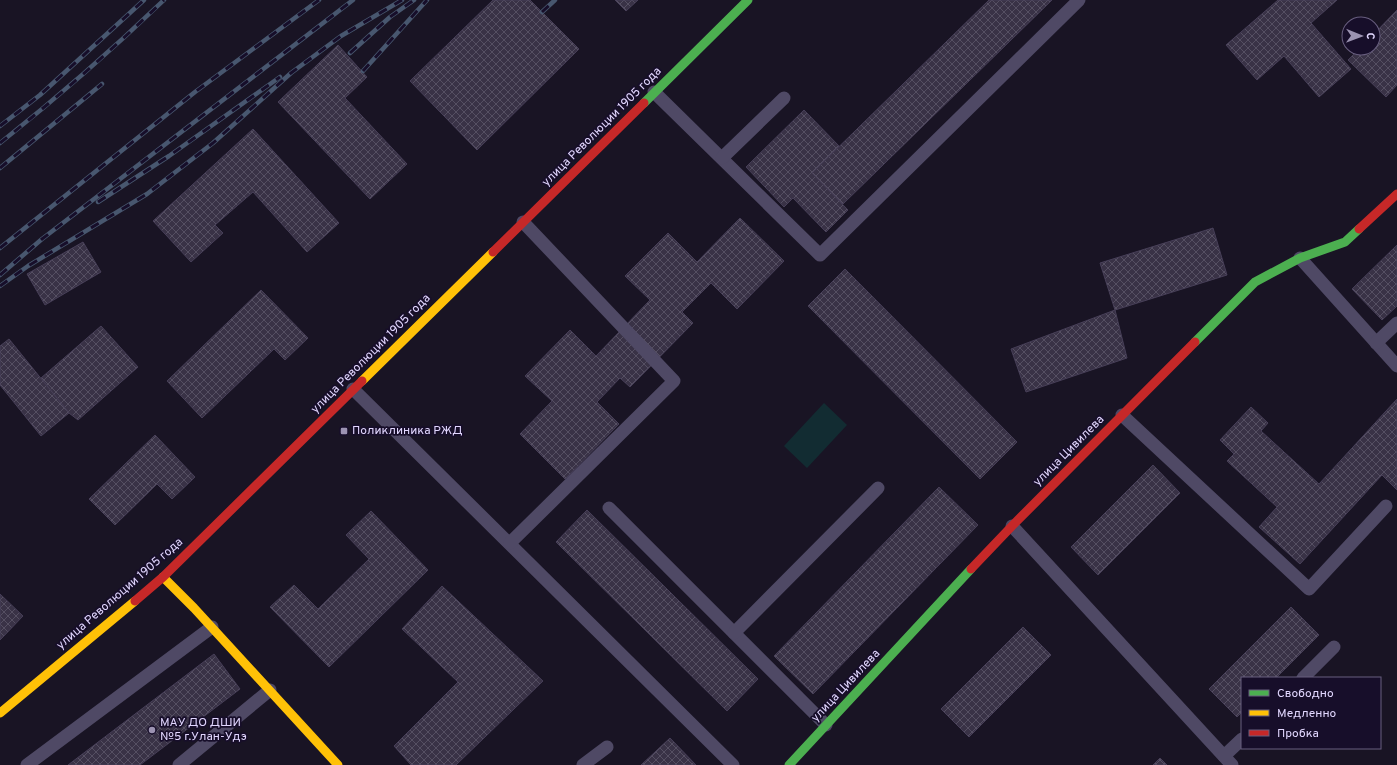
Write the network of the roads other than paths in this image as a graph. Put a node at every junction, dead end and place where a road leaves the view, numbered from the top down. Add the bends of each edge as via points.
1 (748, 0) edge
2 (1079, 0) edge
3 (654, 92) junction
4 (784, 98) dead end
5 (722, 158) junction
6 (1397, 194) edge
7 (522, 222) junction
8 (1300, 258) junction
9 (1397, 323) edge
10 (1376, 343) junction
11 (1397, 366) edge
12 (353, 389) junction
13 (1122, 415) junction
14 (878, 488) dead end
15 (1386, 506) dead end
16 (609, 508) dead end
17 (1012, 526) junction
18 (510, 543) junction
19 (163, 576) junction
20 (212, 627) junction
21 (734, 633) junction
22 (1334, 647) dead end
23 (1304, 677) edge
24 (270, 690) junction
25 (0, 713) edge
26 (826, 725) junction
27 (1241, 740) edge
28 (607, 747) dead end
29 (1228, 761) edge
30 (27, 765) edge
31 (179, 765) edge
32 (338, 765) edge
33 (583, 765) edge
34 (733, 765) edge
35 (789, 765) edge

1 - 3 street, улица Революции 1905 года
2 - 5 lane via 820,255
3 - 5 lane
3 - 7 street, улица Революции 1905 года
4 - 5 lane
6 - 8 street, улица Цивилева via 1345,242
7 - 12 street, улица Революции 1905 года
7 - 18 lane via 674,381
8 - 10 lane
8 - 13 street, улица Цивилева via 1255,282
9 - 10 lane
10 - 11 lane
12 - 18 lane
12 - 19 street, улица Революции 1905 года
13 - 15 lane via 1309,589
13 - 17 street, улица Цивилева
14 - 21 lane
16 - 21 lane
17 - 26 street, улица Цивилева
17 - 29 lane
18 - 34 lane
19 - 20 street
19 - 25 street, улица Революции 1905 года
20 - 24 street
20 - 30 lane
21 - 26 lane
22 - 23 lane
24 - 31 lane
24 - 32 street
26 - 35 street, улица Цивилева
27 - 29 lane
28 - 33 lane

